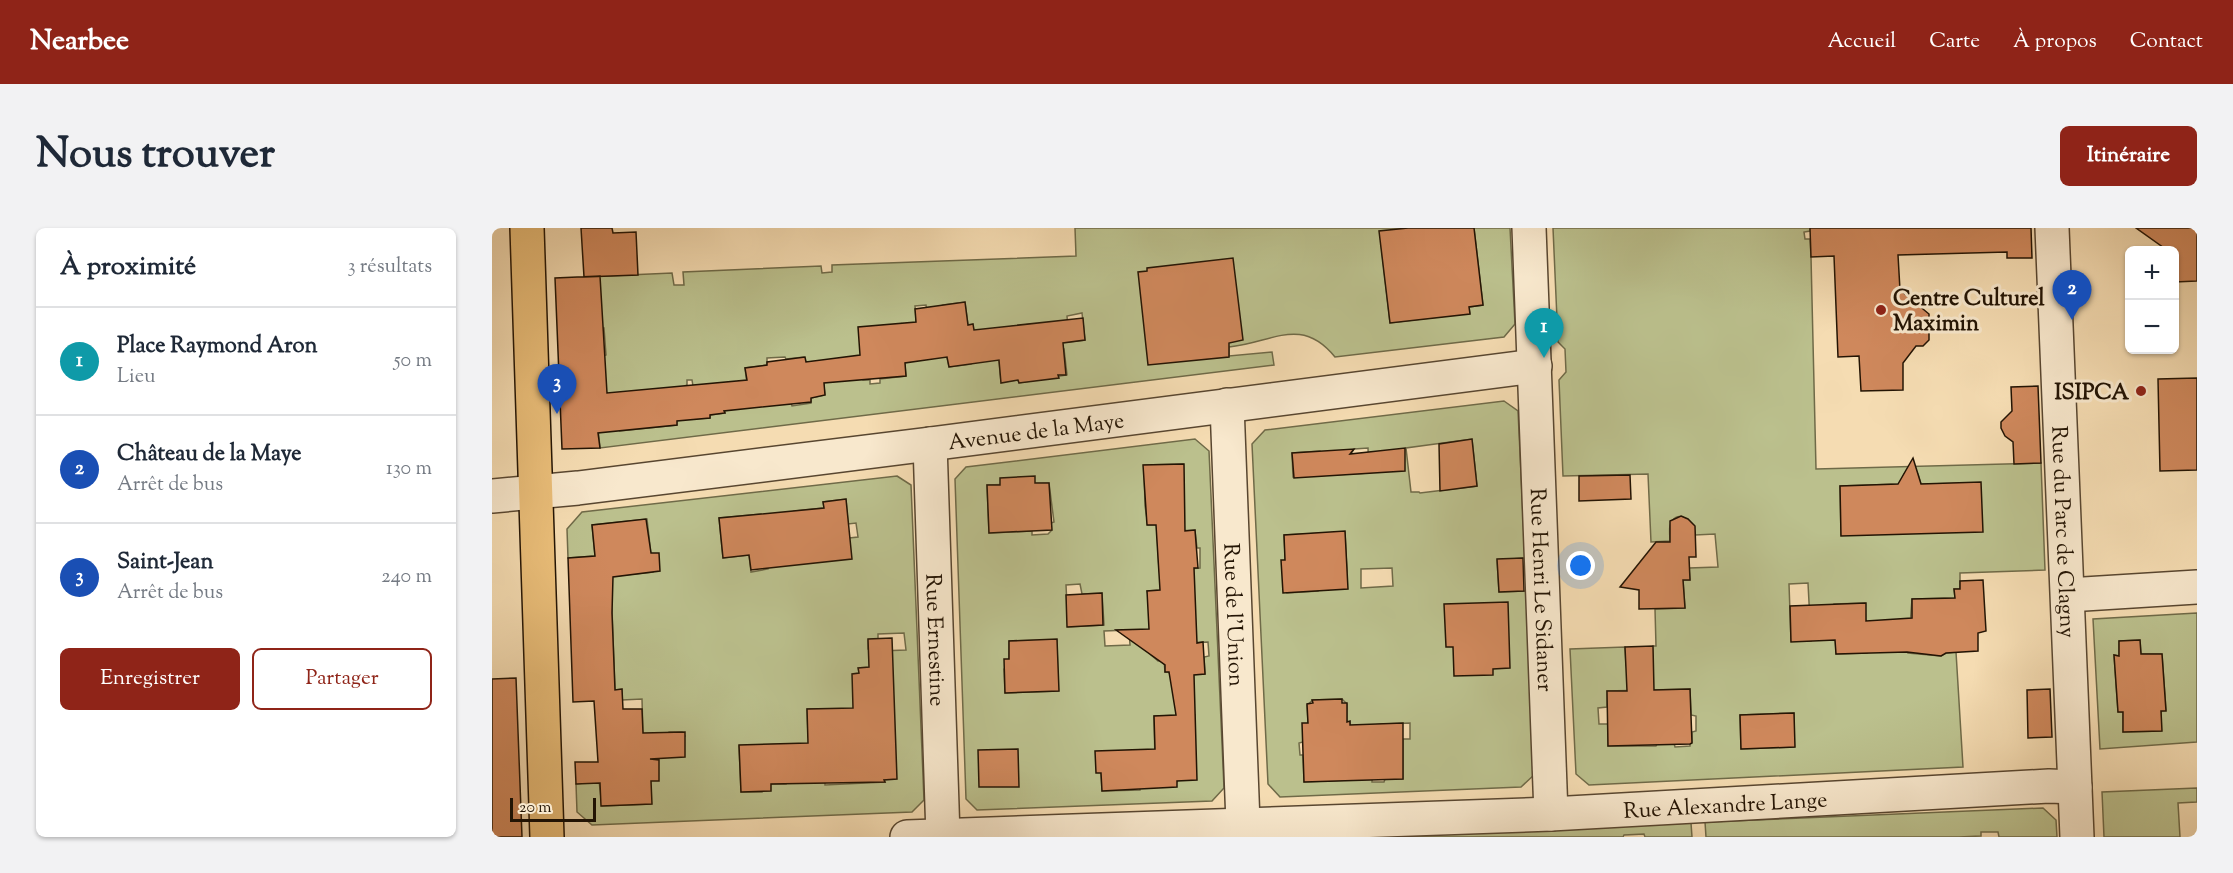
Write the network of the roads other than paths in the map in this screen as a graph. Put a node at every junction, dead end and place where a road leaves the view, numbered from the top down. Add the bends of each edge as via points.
1 (527, 228) edge
2 (1529, 228) edge
3 (2052, 228) edge
4 (1535, 366) junction
5 (1227, 405) junction
6 (930, 444) junction
7 (536, 492) junction
8 (492, 496) edge
9 (2197, 587) edge
10 (2068, 595) junction
11 (2075, 787) junction
12 (1551, 814) junction
13 (1243, 823) junction
14 (943, 836) edge
15 (547, 837) edge
16 (907, 837) edge
17 (2077, 837) edge

1 - 7 main road
2 - 4 street, Rue Henri Le Sidaner
3 - 10 street, Rue du Parc de Clagny
4 - 5 street, Avenue de la Maye
4 - 12 street, Rue Henri Le Sidaner
5 - 6 street, Avenue de la Maye
5 - 13 street, Rue de l'Union
6 - 7 street, Avenue de la Maye
6 - 14 street, Rue Ernestine
7 - 8 street, Avenue de la Maye
7 - 15 main road
9 - 10 street
10 - 11 street, Rue du Parc de Clagny
11 - 12 street, Rue Alexandre Lange
11 - 17 street, Rue du Parc de Clagny
12 - 13 street, Rue Alexandre Lange
13 - 14 street, Rue Alexandre Lange
14 - 16 street, Rue Alexandre Lange

